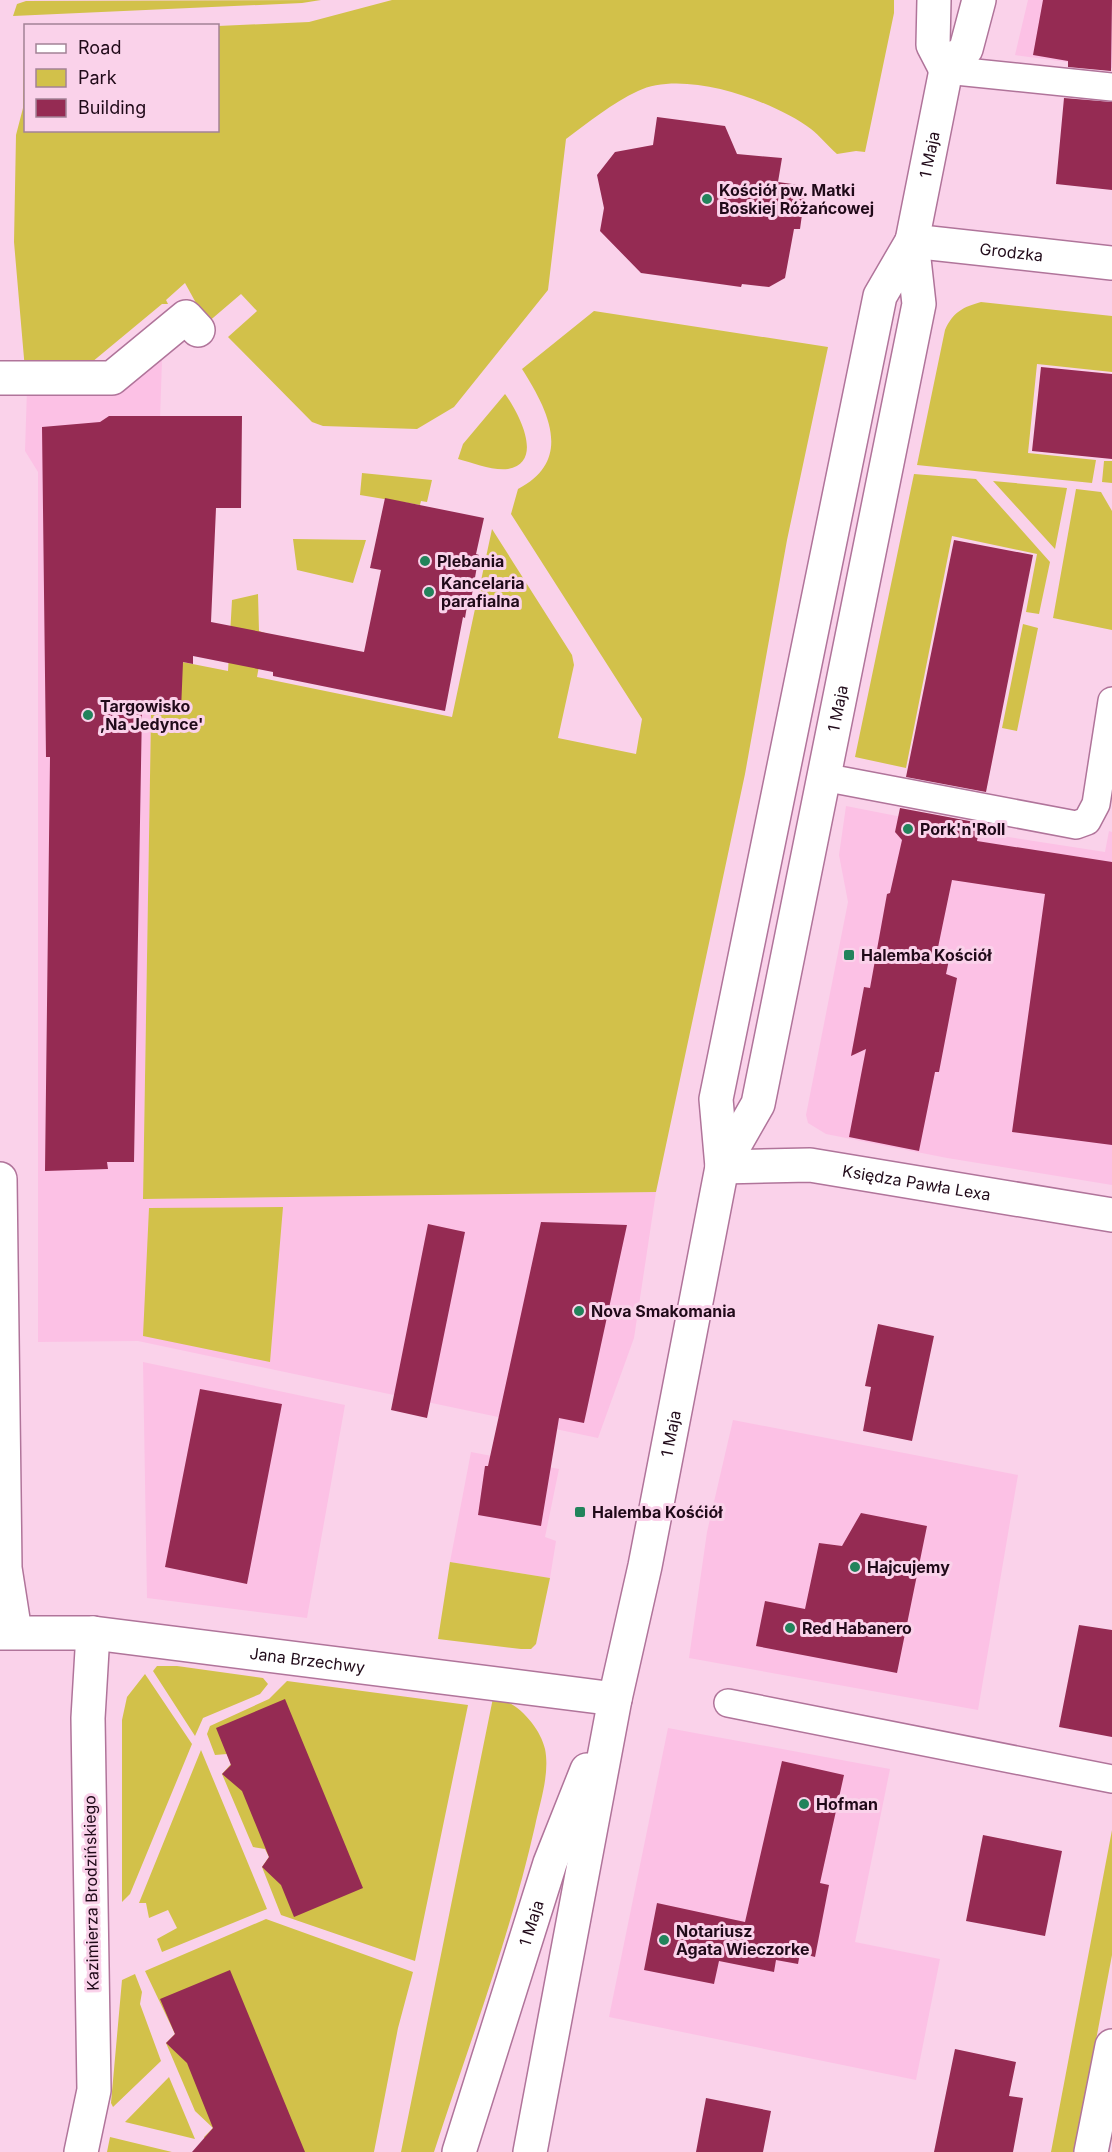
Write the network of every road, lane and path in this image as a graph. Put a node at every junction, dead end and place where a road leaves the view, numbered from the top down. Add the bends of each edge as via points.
1 (934, 0) edge
2 (979, 0) edge
3 (946, 70) junction
4 (1112, 87) edge
5 (912, 241) junction
6 (1112, 263) edge
7 (198, 330) dead end
8 (0, 378) edge
9 (1112, 701) edge
10 (823, 777) junction
11 (722, 1167) junction
12 (0, 1179) edge
13 (1112, 1215) edge
14 (7, 1632) edge
15 (93, 1633) junction
16 (615, 1699) junction
17 (728, 1703) dead end
18 (1112, 1779) edge
19 (1112, 2046) edge
20 (81, 2152) edge
21 (459, 2152) edge
22 (530, 2152) edge
23 (1091, 2152) edge

1 - 3 main road via 933,45
2 - 3 main road via 966,49
3 - 4 lane
3 - 5 main road, 1 Maja
5 - 6 main road, Grodzka
5 - 10 main road, 1 Maja via 919,304
5 - 11 main road, 1 Maja via 880,296 851,435 716,1099
7 - 8 main road via 186,317 112,378
9 - 10 lane via 1096,804 1087,821 1076,825
10 - 11 main road, 1 Maja via 758,1104
11 - 13 main road, Księdza Pawła Lexa via 810,1165
11 - 16 main road, 1 Maja via 645,1566
12 - 14 main road
14 - 15 main road, Jana Brzechwy
15 - 16 main road, Jana Brzechwy
15 - 20 main road, Kazimierza Brodzińskiego via 88,1718 94,2090
16 - 21 main road, 1 Maja via 550,1863
16 - 22 main road, 1 Maja
17 - 18 lane
19 - 23 main road

